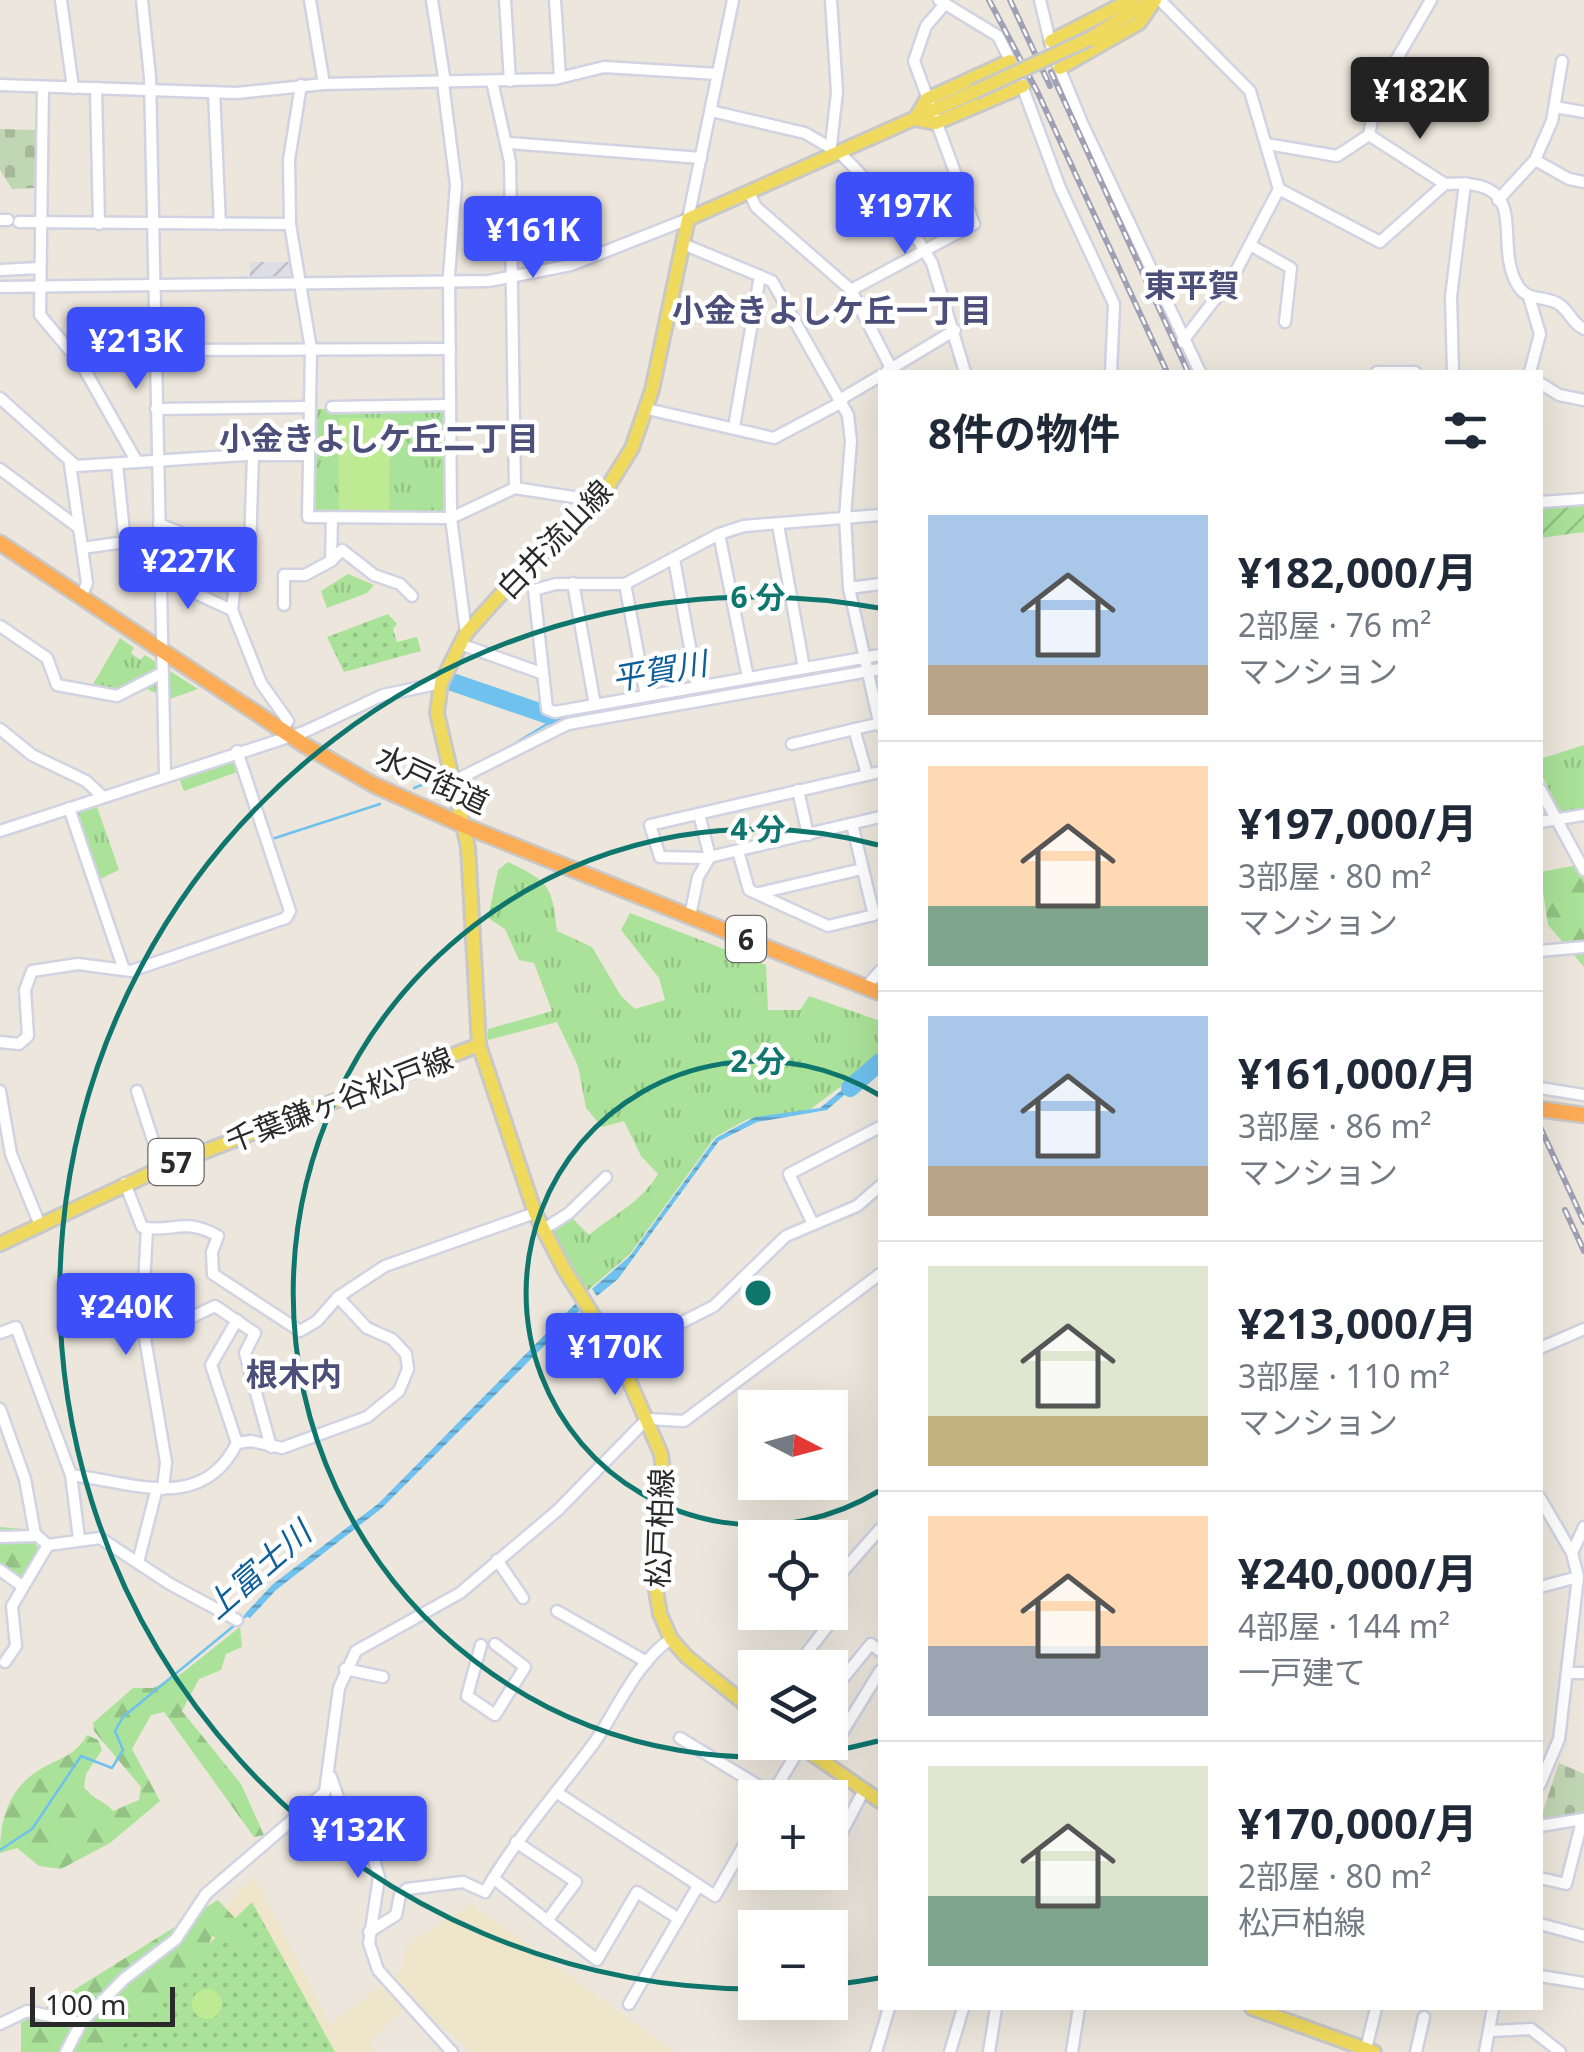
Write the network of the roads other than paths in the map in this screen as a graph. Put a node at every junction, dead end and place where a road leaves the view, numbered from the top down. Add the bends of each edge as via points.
1 (61, 0) edge
2 (142, 0) edge
3 (310, 0) edge
4 (432, 0) edge
5 (505, 0) edge
6 (555, 0) edge
7 (733, 0) edge
8 (830, 0) edge
9 (1040, 0) edge
10 (1131, 0) edge
11 (1155, 0) edge
12 (1431, 0) edge
13 (942, 2) edge
14 (1051, 42) junction
15 (1562, 61) dead end
16 (1010, 62) junction
17 (1060, 68) junction
18 (718, 74) junction
19 (560, 77) junction
20 (492, 81) junction
21 (510, 81) junction
22 (444, 83) junction
23 (324, 84) junction
24 (0, 86) edge
25 (300, 86) junction
26 (1022, 86) junction
27 (43, 87) junction
28 (73, 88) junction
29 (96, 88) junction
30 (150, 90) junction
31 (214, 92) junction
32 (1555, 107) junction
33 (711, 110) junction
34 (932, 111) junction
35 (1584, 112) edge
36 (915, 119) junction
37 (1370, 135) junction
38 (509, 143) junction
39 (1267, 144) junction
40 (833, 152) junction
41 (701, 158) junction
42 (1536, 160) junction
43 (1584, 182) edge
44 (1465, 183) junction
45 (1445, 184) junction
46 (1279, 189) junction
47 (749, 192) junction
48 (1498, 200) junction
49 (688, 219) junction
50 (9, 221) edge
51 (41, 224) junction
52 (99, 224) junction
53 (152, 224) junction
54 (220, 224) junction
55 (290, 224) junction
56 (683, 244) junction
57 (1250, 245) junction
58 (925, 250) junction
59 (40, 268) junction
60 (14, 269) junction
61 (0, 270) edge
62 (760, 276) junction
63 (513, 278) junction
64 (450, 284) junction
65 (0, 286) edge
66 (14, 286) junction
67 (40, 286) junction
68 (154, 286) junction
69 (302, 286) junction
70 (852, 290) junction
71 (1529, 298) junction
72 (1285, 322) dead end
73 (1584, 329) edge
74 (955, 330) junction
75 (1182, 342) junction
76 (312, 349) junction
77 (450, 349) junction
78 (155, 350) junction
79 (886, 370) edge
80 (890, 370) edge
81 (964, 370) edge
82 (1110, 370) edge
83 (1199, 370) edge
84 (1453, 370) edge
85 (1531, 370) edge
86 (878, 378) edge
87 (1543, 385) edge
88 (0, 398) edge
89 (842, 400) junction
90 (1584, 400) edge
91 (450, 405) junction
92 (310, 407) junction
93 (332, 407) dead end
94 (156, 409) junction
95 (647, 410) junction
96 (734, 427) junction
97 (253, 454) junction
98 (309, 455) junction
99 (136, 462) junction
100 (157, 462) junction
101 (70, 464) junction
102 (117, 464) junction
103 (0, 469) edge
104 (515, 488) junction
105 (1584, 499) edge
106 (599, 501) junction
107 (1543, 502) edge
108 (878, 515) edge
109 (332, 517) junction
110 (845, 517) junction
111 (451, 518) junction
112 (159, 524) junction
113 (778, 525) junction
114 (79, 528) junction
115 (719, 534) junction
116 (0, 544) edge
117 (82, 548) junction
118 (238, 556) junction
119 (674, 559) junction
120 (331, 561) junction
121 (518, 575) junction
122 (160, 577) junction
123 (573, 584) junction
124 (626, 584) junction
125 (878, 584) edge
126 (849, 588) junction
127 (534, 590) junction
128 (412, 596) dead end
129 (80, 597) junction
130 (284, 605) dead end
131 (232, 610) junction
132 (0, 626) edge
133 (463, 638) junction
134 (162, 650) junction
135 (878, 655) edge
136 (862, 657) junction
137 (804, 668) junction
138 (878, 669) edge
139 (865, 671) junction
140 (162, 673) junction
141 (541, 673) junction
142 (748, 678) junction
143 (441, 683) junction
144 (697, 686) junction
145 (646, 696) junction
146 (595, 705) junction
147 (878, 725) edge
148 (0, 729) edge
149 (854, 729) junction
150 (286, 732) junction
151 (792, 744) dead end
152 (237, 751) junction
153 (878, 772) edge
154 (867, 774) junction
155 (164, 775) junction
156 (454, 781) junction
157 (798, 790) junction
158 (1543, 795) edge
159 (102, 796) junction
160 (69, 808) junction
161 (699, 814) junction
162 (1584, 815) edge
163 (878, 818) edge
164 (1556, 819) junction
165 (1543, 821) edge
166 (852, 824) junction
167 (464, 826) junction
168 (0, 832) edge
169 (808, 834) junction
170 (738, 851) junction
171 (710, 857) junction
172 (862, 869) junction
173 (1584, 870) edge
174 (758, 894) junction
175 (690, 916) junction
176 (877, 918) edge
177 (1584, 948) edge
178 (1543, 951) edge
179 (124, 970) junction
180 (873, 990) edge
181 (1, 1045) edge
182 (478, 1045) junction
183 (1543, 1088) edge
184 (138, 1090) dead end
185 (0, 1091) edge
186 (1584, 1095) edge
187 (1543, 1109) edge
188 (1584, 1115) edge
189 (878, 1128) edge
190 (162, 1168) junction
191 (606, 1177) dead end
192 (125, 1183) junction
193 (878, 1188) edge
194 (535, 1212) junction
195 (812, 1222) junction
196 (40, 1224) junction
197 (147, 1229) junction
198 (544, 1229) junction
199 (0, 1244) edge
200 (878, 1276) edge
201 (338, 1297) junction
202 (237, 1320) junction
203 (144, 1324) junction
204 (1584, 1329) edge
205 (0, 1332) edge
206 (1543, 1347) edge
207 (618, 1355) junction
208 (0, 1409) edge
209 (647, 1419) junction
210 (237, 1443) junction
211 (271, 1447) junction
212 (71, 1474) junction
213 (160, 1489) junction
214 (1544, 1515) edge
215 (1584, 1526) edge
216 (878, 1530) edge
217 (0, 1536) edge
218 (36, 1536) junction
219 (79, 1538) junction
220 (48, 1545) junction
221 (1572, 1554) junction
222 (496, 1560) junction
223 (138, 1562) junction
224 (848, 1565) edge
225 (0, 1570) edge
226 (1578, 1577) junction
227 (22, 1586) junction
228 (1543, 1586) edge
229 (523, 1598) dead end
230 (558, 1612) dead end
231 (237, 1620) dead end
232 (825, 1630) edge
233 (671, 1638) junction
234 (495, 1644) dead end
235 (480, 1645) dead end
236 (878, 1649) edge
237 (809, 1650) edge
238 (647, 1662) junction
239 (2, 1666) edge
240 (346, 1668) junction
241 (848, 1672) edge
242 (878, 1673) edge
243 (1568, 1673) junction
244 (1584, 1673) edge
245 (384, 1677) dead end
246 (738, 1699) edge
247 (680, 1738) dead end
248 (821, 1760) edge
249 (824, 1762) junction
250 (330, 1772) junction
251 (1543, 1777) edge
252 (746, 1780) edge
253 (864, 1790) junction
254 (556, 1792) junction
255 (878, 1799) edge
256 (848, 1816) edge
257 (1583, 1820) edge
258 (1543, 1826) edge
259 (516, 1842) junction
260 (738, 1856) edge
261 (493, 1878) junction
262 (1543, 1879) edge
263 (698, 1886) junction
264 (679, 1919) junction
265 (547, 1921) junction
266 (1543, 1925) edge
267 (369, 1932) junction
268 (1584, 1936) edge
269 (1543, 1976) edge
270 (1584, 1983) edge
271 (629, 2004) dead end
272 (888, 2010) edge
273 (962, 2010) edge
274 (996, 2010) edge
275 (1079, 2010) edge
276 (1258, 2010) edge
277 (1376, 2010) edge
278 (1493, 2010) edge
279 (1424, 2017) dead end
280 (81, 2023) junction
281 (0, 2024) edge
282 (1491, 2031) junction
283 (1370, 2050) edge
284 (66, 2052) edge
285 (452, 2052) edge
286 (876, 2052) edge
287 (950, 2052) edge
288 (989, 2052) edge
289 (1072, 2052) edge
290 (1416, 2052) edge
291 (1485, 2052) edge
292 (1560, 2052) edge

1 - 28 street
2 - 30 street
3 - 23 street
4 - 22 street
5 - 21 street
6 - 19 street
7 - 18 street
8 - 40 street via 837,92
9 - 14 street
10 - 14 main road
11 - 17 main road via 1139,22
11 - 34 main road, bridge via 1089,39
11 - 39 street via 1250,91
12 - 37 street via 1377,93
13 - 16 street via 998,36
13 - 34 street via 914,61
14 - 17 street
15 - 32 street
16 - 26 street
16 - 34 main road
17 - 75 street
18 - 19 street via 624,66
18 - 33 street
19 - 21 street
20 - 21 street
20 - 22 street
20 - 38 street
22 - 23 street
22 - 64 street via 456,186
23 - 25 street
24 - 27 street
25 - 31 street
25 - 55 street via 289,160
26 - 34 main road
26 - 82 street via 1114,304
27 - 28 street
27 - 51 street
28 - 29 street
29 - 30 street
29 - 52 street
30 - 31 street
30 - 53 street
31 - 54 street
32 - 35 street
32 - 42 street
33 - 40 street via 804,133
33 - 41 street
34 - 36 main road
34 - 36 main road
34 - 58 street via 974,224
36 - 40 main road
37 - 39 street via 1337,156
37 - 45 street
38 - 41 street
38 - 63 street
39 - 46 street
40 - 47 main road
40 - 58 street via 907,222
41 - 49 street
42 - 43 street
42 - 48 street
44 - 45 street
44 - 48 street
44 - 84 street via 1451,298
45 - 46 street via 1380,242
46 - 57 street
47 - 49 main road
47 - 70 street via 756,207
48 - 71 street via 1509,216 1510,265
49 - 56 main road, 白井流山線
49 - 63 street via 585,261
50 - 51 street
51 - 52 street
51 - 59 street
52 - 53 street
53 - 54 street
53 - 68 street
54 - 55 street
55 - 69 street
56 - 62 street
56 - 95 main road, 白井流山線
57 - 72 street via 1291,268
57 - 75 street
58 - 70 street
58 - 74 street
59 - 60 street
59 - 67 street
60 - 61 street
60 - 66 street
62 - 89 street via 772,280
62 - 96 street
63 - 64 street
63 - 104 street
64 - 69 street
64 - 77 street
65 - 66 street
66 - 67 street
67 - 68 street
67 - 99 street via 40,315 82,365
68 - 69 street
68 - 78 street
69 - 76 street
70 - 79 street
71 - 73 street via 1562,304
71 - 85 street via 1540,334
74 - 80 street
74 - 81 street
75 - 83 street
76 - 77 street
76 - 78 street
76 - 92 street
77 - 91 street
78 - 94 street
86 - 89 street
87 - 90 street
88 - 101 street
89 - 96 street via 783,436
89 - 110 street via 852,441
91 - 93 street
91 - 111 street
92 - 94 street
92 - 98 street
94 - 100 street
95 - 96 street
95 - 106 main road, 白井流山線
97 - 98 street
97 - 100 street
97 - 118 street via 250,548 248,557
98 - 109 street via 308,517
99 - 100 street
99 - 102 street
100 - 112 street
101 - 102 street
101 - 114 street
102 - 117 street via 125,542
103 - 114 street
104 - 106 street
104 - 111 street
105 - 107 street
106 - 121 main road, 白井流山線
108 - 110 street
109 - 111 street
109 - 120 street
110 - 113 street
110 - 126 street
111 - 133 street
112 - 118 street
112 - 122 street
113 - 115 street
113 - 137 street
114 - 117 street
115 - 119 street
115 - 142 street
116 - 129 highway, 水戸街道 / 6
117 - 129 street via 86,583
118 - 131 street
119 - 124 street
119 - 144 street
120 - 128 street via 342,550
120 - 130 street via 305,574 284,575
121 - 127 street
121 - 133 main road, 白井流山線
122 - 131 street
122 - 134 street
123 - 124 street
123 - 127 street
123 - 146 street
124 - 145 street
125 - 126 street
126 - 136 street
127 - 141 street
129 - 134 highway, 水戸街道 / 6
131 - 150 street via 262,683 288,721
132 - 140 street via 47,658 57,685 112,699
133 - 141 street
133 - 143 main road, 白井流山線
134 - 140 street
134 - 150 highway, 水戸街道 / 6
135 - 136 street
136 - 137 street
136 - 139 street
137 - 142 street
138 - 139 street
139 - 147 street
139 - 156 street via 568,724
140 - 155 street
141 - 146 street via 548,709
142 - 144 street
143 - 150 street via 384,695
143 - 156 main road, 白井流山線 via 438,713
144 - 145 street
145 - 146 street
147 - 149 street
148 - 159 street
149 - 151 street
149 - 154 street
150 - 152 street
150 - 167 highway, 水戸街道 / 6
152 - 155 street
152 - 179 street via 290,911 286,918
153 - 154 street
154 - 157 street
155 - 159 street
156 - 167 main road, 白井流山線
157 - 161 street
157 - 169 street
158 - 164 street
159 - 160 street
160 - 168 street
160 - 179 street
161 - 171 street
161 - 171 street via 650,825 660,857
162 - 164 street
163 - 166 street
164 - 165 street
164 - 173 street
166 - 169 street
166 - 172 street
167 - 175 highway, 水戸街道 / 6
167 - 182 main road, 千葉鎌ヶ谷松戸線
169 - 170 street
170 - 171 street
170 - 174 street via 750,890
171 - 175 street via 698,876
172 - 174 street
172 - 176 street
174 - 176 street via 828,926
175 - 180 highway, 水戸街道 / 6
177 - 178 street
179 - 181 street via 62,964 32,972 28,1036
182 - 190 main road, 千葉鎌ヶ谷松戸線 / 57
182 - 194 main road, 松戸柏線
183 - 186 street
184 - 190 street
185 - 196 street via 11,1154
187 - 188 highway
189 - 195 street via 789,1174
190 - 192 main road, 千葉鎌ヶ谷松戸線 / 57
191 - 198 street
192 - 196 main road, 千葉鎌ヶ谷松戸線 / 57
192 - 197 street
193 - 195 street via 856,1206
194 - 198 main road, 松戸柏線
194 - 201 street via 385,1266
195 - 207 street via 763,1253 714,1306
196 - 199 main road, 千葉鎌ヶ谷松戸線 / 57
197 - 201 street via 184,1222 218,1236 213,1274 290,1328 309,1328
197 - 203 street
198 - 207 main road, 松戸柏線
200 - 209 street via 684,1422
201 - 211 street via 367,1328 400,1345 408,1359 405,1380 367,1417 288,1447
202 - 203 street via 216,1306 190,1318
202 - 210 street via 211,1365
202 - 211 street via 255,1333 245,1353
203 - 213 street via 166,1462
204 - 206 street
205 - 212 street via 16,1327
207 - 209 main road, 松戸柏線
208 - 218 street
209 - 222 street via 558,1510
209 - 233 main road, 松戸柏線 via 664,1470 654,1591
210 - 211 street
210 - 213 street via 218,1473 191,1487
212 - 213 street
212 - 219 street
213 - 223 street
214 - 221 street
215 - 221 street
216 - 224 street
217 - 218 street
218 - 220 street
219 - 220 street
219 - 223 street via 100,1538
220 - 227 street
221 - 226 street
222 - 229 street
222 - 240 street via 440,1607 367,1641
223 - 231 street
225 - 227 street
226 - 228 street
226 - 243 street
227 - 239 street via 12,1606 16,1646
230 - 238 street
232 - 237 street
233 - 238 street
233 - 246 main road, 松戸柏線
234 - 235 street via 525,1667 495,1715 467,1696
236 - 241 street via 871,1644
238 - 254 street
240 - 245 street
240 - 250 street
242 - 249 street
243 - 244 street
243 - 251 street via 1559,1740
247 - 252 street
248 - 249 main road
249 - 253 main road
250 - 267 street via 349,1830 379,1877
250 - 280 street via 325,1792 206,1894 176,1939
253 - 255 main road
253 - 256 street
254 - 259 street
254 - 263 street
257 - 258 street
257 - 262 street via 1566,1884
259 - 261 street
259 - 265 street via 576,1882
260 - 263 street via 715,1896
261 - 265 street
261 - 267 street via 485,1892 463,1882 407,1889 396,1916
263 - 264 street
264 - 265 street via 637,1892 597,1960
264 - 271 street
266 - 268 street
267 - 285 street via 384,1981
269 - 270 street
272 - 286 street
273 - 287 street
274 - 288 street
275 - 289 street
276 - 283 main road
277 - 283 street
278 - 282 street
279 - 290 street
280 - 281 street via 27,2011
280 - 284 street
282 - 291 street
282 - 292 street via 1531,2029

